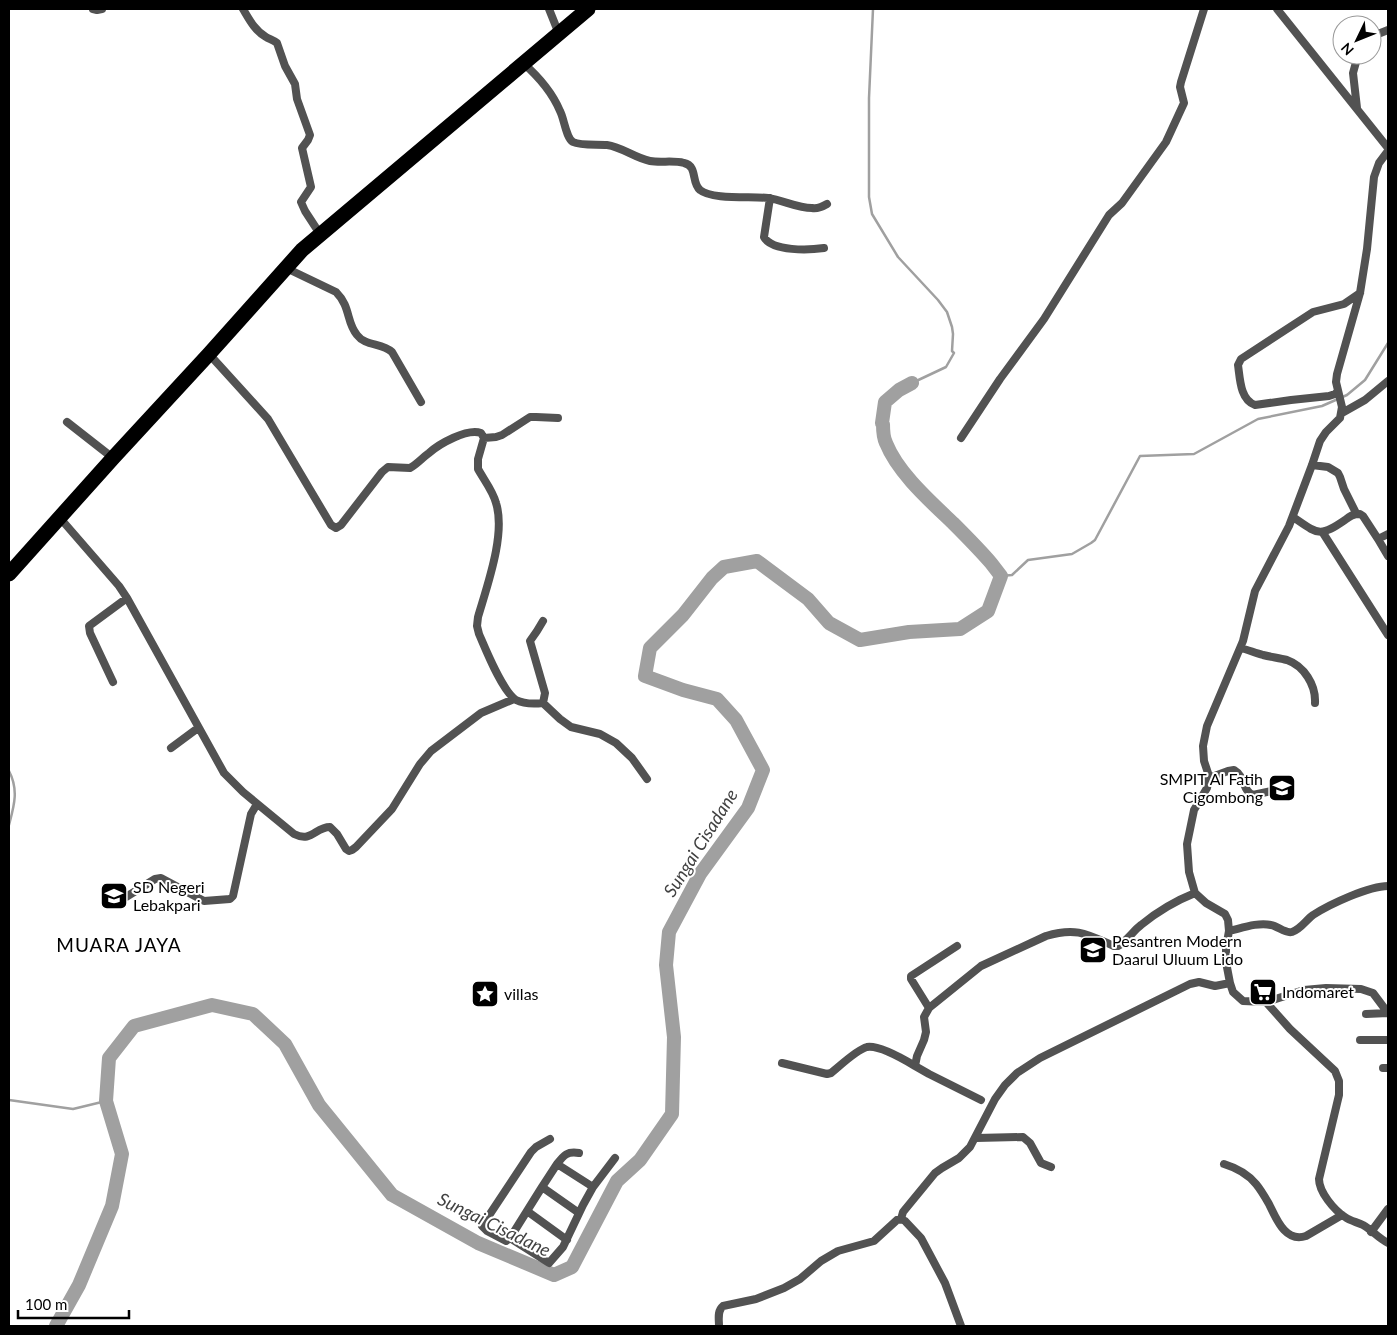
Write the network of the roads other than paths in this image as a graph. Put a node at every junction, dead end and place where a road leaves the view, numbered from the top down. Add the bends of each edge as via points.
1 (93, 9) edge
2 (102, 9) edge
3 (242, 9) edge
4 (549, 9) edge
5 (588, 9) edge
6 (1204, 9) edge
7 (1277, 9) edge
8 (559, 34) junction
9 (523, 63) junction
10 (1355, 65) edge
11 (1357, 108) junction
12 (1388, 149) edge
13 (770, 198) junction
14 (826, 204) dead end
15 (320, 234) junction
16 (824, 248) dead end
17 (286, 268) junction
18 (1360, 293) junction
19 (209, 354) junction
20 (1388, 381) edge
21 (1338, 392) junction
22 (421, 402) dead end
23 (1342, 410) junction
24 (558, 418) dead end
25 (67, 422) dead end
26 (484, 438) junction
27 (961, 438) dead end
28 (113, 458) junction
29 (1312, 464) junction
30 (1356, 514) junction
31 (1293, 517) junction
32 (60, 518) junction
33 (1323, 533) junction
34 (1388, 534) edge
35 (1378, 539) junction
36 (1388, 556) edge
37 (10, 568) edge
38 (127, 598) junction
39 (542, 621) dead end
40 (1388, 635) edge
41 (1241, 648) junction
42 (113, 682) dead end
43 (514, 699) junction
44 (543, 703) junction
45 (1315, 703) dead end
46 (198, 728) junction
47 (171, 748) dead end
48 (1209, 778) junction
49 (647, 779) dead end
50 (1285, 788) dead end
51 (257, 804) junction
52 (1388, 886) edge
53 (1195, 893) junction
54 (126, 897) dead end
55 (1229, 931) junction
56 (957, 946) dead end
57 (1230, 984) junction
58 (1266, 1002) junction
59 (929, 1008) junction
60 (1388, 1013) edge
61 (1366, 1014) dead end
62 (1360, 1040) dead end
63 (1388, 1040) edge
64 (782, 1063) dead end
65 (915, 1066) junction
66 (981, 1100) dead end
67 (976, 1138) junction
68 (550, 1139) dead end
69 (579, 1152) dead end
70 (615, 1158) dead end
71 (557, 1164) junction
72 (1224, 1164) dead end
73 (1051, 1167) dead end
74 (542, 1188) junction
75 (593, 1188) junction
76 (1388, 1209) edge
77 (527, 1211) junction
78 (579, 1213) junction
79 (1342, 1215) junction
80 (901, 1219) junction
81 (1371, 1232) junction
82 (510, 1238) junction
83 (567, 1240) junction
84 (1388, 1243) edge
85 (719, 1326) edge
86 (961, 1326) edge

1 - 2 street
3 - 15 street via 264,36 277,43 295,84 310,135 302,148 311,187 301,202
4 - 8 street
5 - 8 highway
6 - 27 street via 1181,82 1184,103 1166,142 1122,203 1109,215 1044,319
7 - 11 street
8 - 9 highway
9 - 13 street via 548,89 574,142 611,146 648,161 683,162 693,170 697,186 705,193
9 - 15 highway
10 - 11 street via 1353,74
11 - 12 street
12 - 18 street via 1374,176
13 - 14 street via 814,209
13 - 16 street via 764,238 767,242 798,249
15 - 17 highway
17 - 19 highway
17 - 22 street via 336,292 346,304 358,337 392,352
18 - 21 street via 1337,374
18 - 21 street via 1344,304 1313,312 1241,359 1238,365 1244,395 1251,404 1329,396
19 - 26 street via 268,420 336,528 388,467 410,468 436,447 466,434 478,432
19 - 28 highway
20 - 23 street via 1365,400
21 - 23 street
23 - 29 street via 1338,421 1320,441
24 - 26 street via 536,416 502,435
25 - 28 street
26 - 43 street via 477,464 497,504 499,522 493,566 477,626 504,686
28 - 32 highway
29 - 30 street via 1328,467 1338,474
29 - 31 street
30 - 33 street
30 - 35 street via 1363,516
31 - 33 street via 1313,531
31 - 41 street via 1255,591
32 - 37 highway
32 - 38 street
33 - 40 street
34 - 35 street
35 - 36 street
38 - 42 street via 89,626
38 - 46 street
39 - 44 street via 530,641 545,693
41 - 45 street via 1288,661 1300,669 1313,686
41 - 48 street via 1207,726 1203,751
43 - 44 street
43 - 51 street via 481,713 431,751 392,809 352,850 346,849 330,827 308,837 299,837
44 - 49 street via 571,727 600,734 616,743
46 - 47 street
46 - 51 street via 224,773
48 - 50 street via 1234,770 1253,795
48 - 53 street via 1192,815 1187,844 1189,872
51 - 54 street via 251,814 232,898 204,901 161,878
52 - 55 street via 1368,889 1325,908 1292,932 1269,924
53 - 55 street via 1225,914
53 - 59 street via 1160,910 1118,946 1078,932 1046,936 981,966
55 - 57 street via 1226,954
56 - 59 street via 911,978
57 - 58 street via 1243,1001
57 - 67 street via 1190,984 1022,1069 998,1094
58 - 60 street via 1304,990 1362,989 1373,993
58 - 79 street via 1338,1074 1337,1104 1319,1183 1323,1194
59 - 65 street via 924,1017 926,1032
60 - 61 street
62 - 63 street
64 - 65 street via 827,1074 861,1050 874,1047
65 - 66 street
67 - 73 street via 1023,1137 1032,1145 1041,1163
67 - 80 street via 964,1154 932,1177 903,1212
68 - 82 street via 531,1152 482,1226 506,1241
69 - 71 street via 568,1153
70 - 75 street
71 - 74 street
71 - 75 street
72 - 79 street via 1249,1177 1279,1224 1294,1236 1306,1236
74 - 77 street
74 - 78 street
75 - 78 street
76 - 81 street
77 - 82 street
77 - 83 street
78 - 83 street
79 - 81 street
80 - 85 street via 874,1241 830,1256 784,1288 756,1299 723,1306
80 - 86 street via 924,1244 945,1284
81 - 84 street
82 - 83 street via 549,1263

